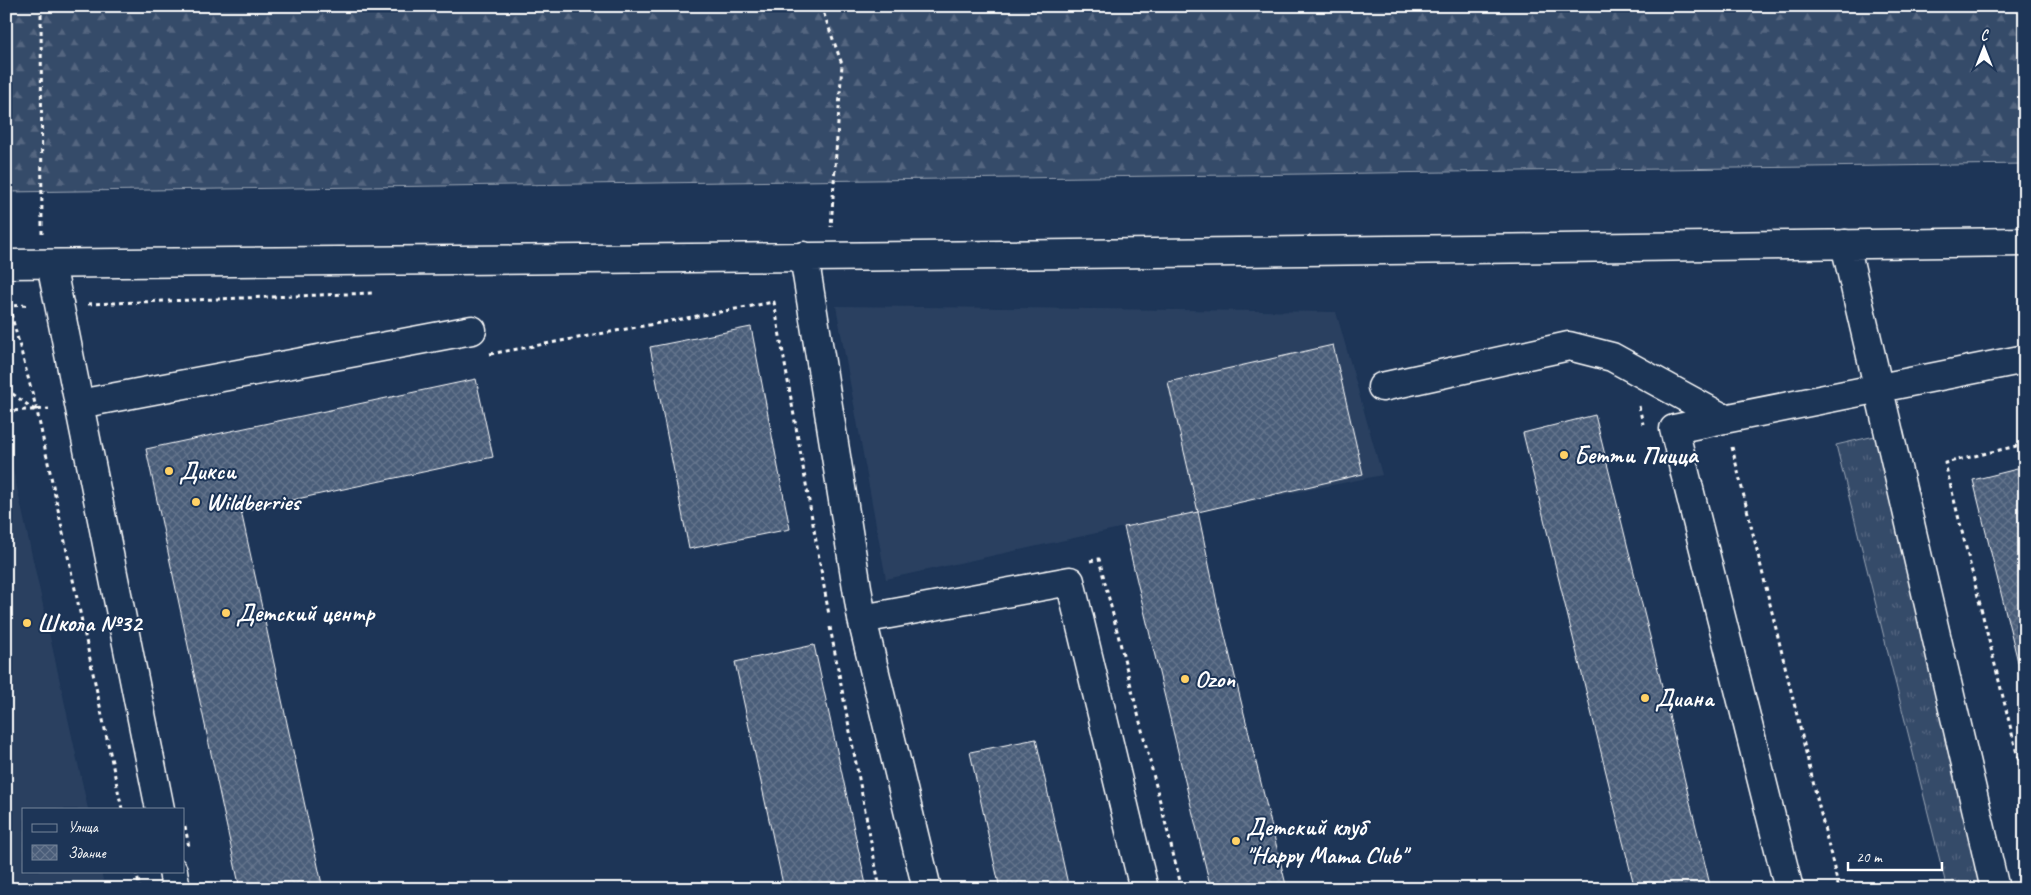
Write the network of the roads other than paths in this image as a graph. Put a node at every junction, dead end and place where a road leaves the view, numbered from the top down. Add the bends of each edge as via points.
1 (2025, 242) edge
2 (1845, 244) junction
3 (46, 252) junction
4 (804, 256) junction
5 (6, 264) edge
6 (472, 330) dead end
7 (2025, 359) edge
8 (1382, 388) dead end
9 (1879, 389) junction
10 (79, 404) junction
11 (1725, 419) junction
12 (862, 619) junction
13 (160, 808) edge
14 (173, 872) edge
15 (176, 889) edge
16 (927, 889) edge
17 (1144, 889) edge
18 (1789, 889) edge
19 (1995, 889) edge

1 - 2 street
2 - 4 street
2 - 9 street
3 - 4 street
3 - 5 street
3 - 10 street
4 - 12 street
6 - 10 street
7 - 9 street
8 - 11 street via 1569,346 1612,357
9 - 11 street
9 - 19 street
10 - 13 street
11 - 18 street via 1674,429
12 - 16 street
12 - 17 street via 1070,581
14 - 15 street

